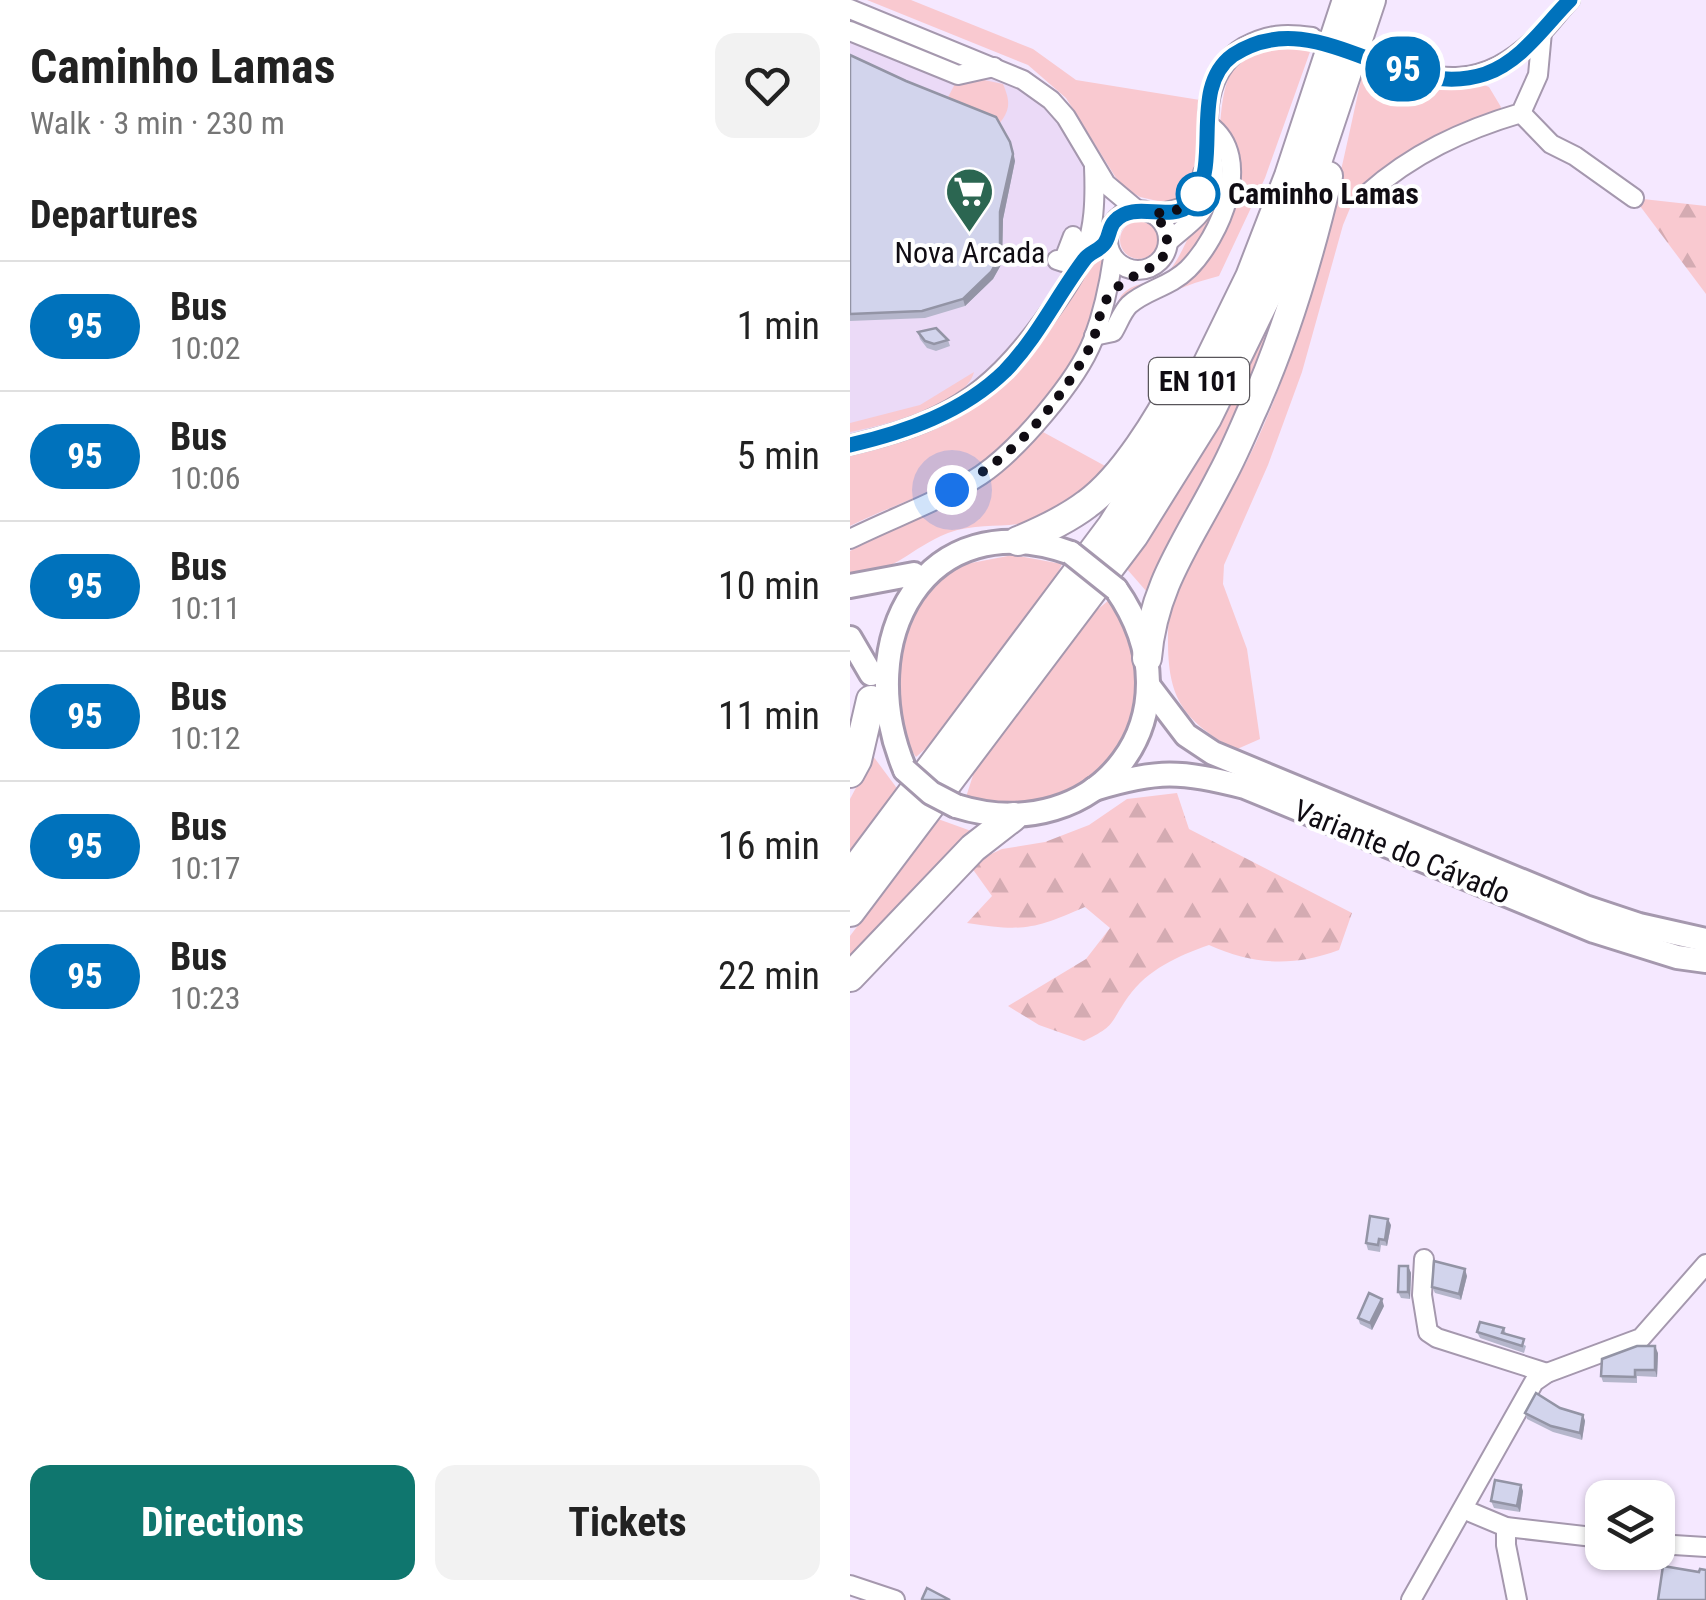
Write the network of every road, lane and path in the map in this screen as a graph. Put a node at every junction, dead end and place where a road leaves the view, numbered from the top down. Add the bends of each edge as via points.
1 (1347, 0) edge
2 (1371, 0) edge
3 (1570, 0) edge
4 (850, 9) edge
5 (850, 32) edge
6 (1542, 32) junction
7 (1312, 37) dead end
8 (1372, 58) dead end
9 (994, 67) junction
10 (1337, 68) junction
11 (1521, 113) junction
12 (1209, 132) junction
13 (1094, 167) junction
14 (1106, 184) junction
15 (1366, 194) dead end
16 (1634, 198) dead end
17 (1145, 212) junction
18 (1073, 236) dead end
19 (1111, 241) junction
20 (1168, 242) junction
21 (1086, 256) junction
22 (1057, 260) dead end
23 (1142, 270) junction
24 (1107, 298) junction
25 (1094, 336) junction
26 (850, 445) edge
27 (850, 539) edge
28 (1018, 541) junction
29 (918, 573) junction
30 (850, 586) edge
31 (850, 638) edge
32 (1148, 672) junction
33 (871, 687) junction
34 (850, 774) edge
35 (1094, 789) junction
36 (1013, 817) junction
37 (850, 876) edge
38 (850, 912) edge
39 (1706, 940) edge
40 (1706, 961) edge
41 (850, 977) edge
42 (1424, 1259) dead end
43 (1706, 1264) edge
44 (1547, 1373) junction
45 (1463, 1509) junction
46 (1506, 1528) junction
47 (1585, 1536) edge
48 (1675, 1545) edge
49 (1706, 1548) edge
50 (850, 1585) edge
51 (895, 1600) edge
52 (1411, 1600) edge
53 (1517, 1600) edge

1 - 10 highway, EN 101
2 - 10 highway, EN 101
3 - 6 street
4 - 9 street
5 - 9 street via 958,75
6 - 8 street via 1485,74 1429,76
6 - 11 street via 1538,76
7 - 12 street via 1261,38 1224,62 1209,99
9 - 13 street via 1051,100
10 - 28 highway via 1308,84 1286,150 1170,398 1090,502
10 - 32 highway via 1345,112 1306,262 1275,356 1157,599
10 - 37 highway, EN 101 via 1250,278 1187,406 1112,526
10 - 38 highway, EN 101 via 1270,287 1206,418 1134,534
11 - 15 street via 1470,128
11 - 16 street via 1550,144
12 - 17 street via 1203,180 1192,204
12 - 20 street via 1210,199
12 - 25 street via 1226,140 1231,160 1220,220 1191,266 1129,305 1113,332
13 - 14 street
13 - 21 street via 1096,215
14 - 17 street
14 - 19 street
17 - 19 street via 1118,217
17 - 20 street via 1162,222
18 - 22 street via 1063,262
19 - 21 street
19 - 23 street via 1130,270
19 - 24 street
20 - 23 street via 1160,262
21 - 26 street via 1026,345 984,389 927,421
23 - 24 street
24 - 25 street
25 - 27 street via 1062,390 1010,453 979,477
28 - 29 main road via 966,548
28 - 32 main road, bridge via 1072,554 1116,589 1130,610
29 - 30 main road
29 - 33 main road via 897,595 872,646
31 - 33 main road
32 - 35 main road via 1144,714 1130,748
32 - 39 main road, Variante do Cávado via 1186,735 1213,753 1585,907
33 - 34 highway
33 - 36 main road, bridge via 879,729 904,770 956,806
35 - 36 main road via 1042,814
35 - 40 main road, Variante do Cávado via 1156,773 1246,787 1594,931
36 - 41 highway via 973,848
42 - 44 street via 1428,1332
43 - 44 street via 1641,1338
44 - 45 street via 1521,1401
45 - 46 street
45 - 52 street
46 - 47 street
46 - 53 street
48 - 49 street
50 - 51 street

